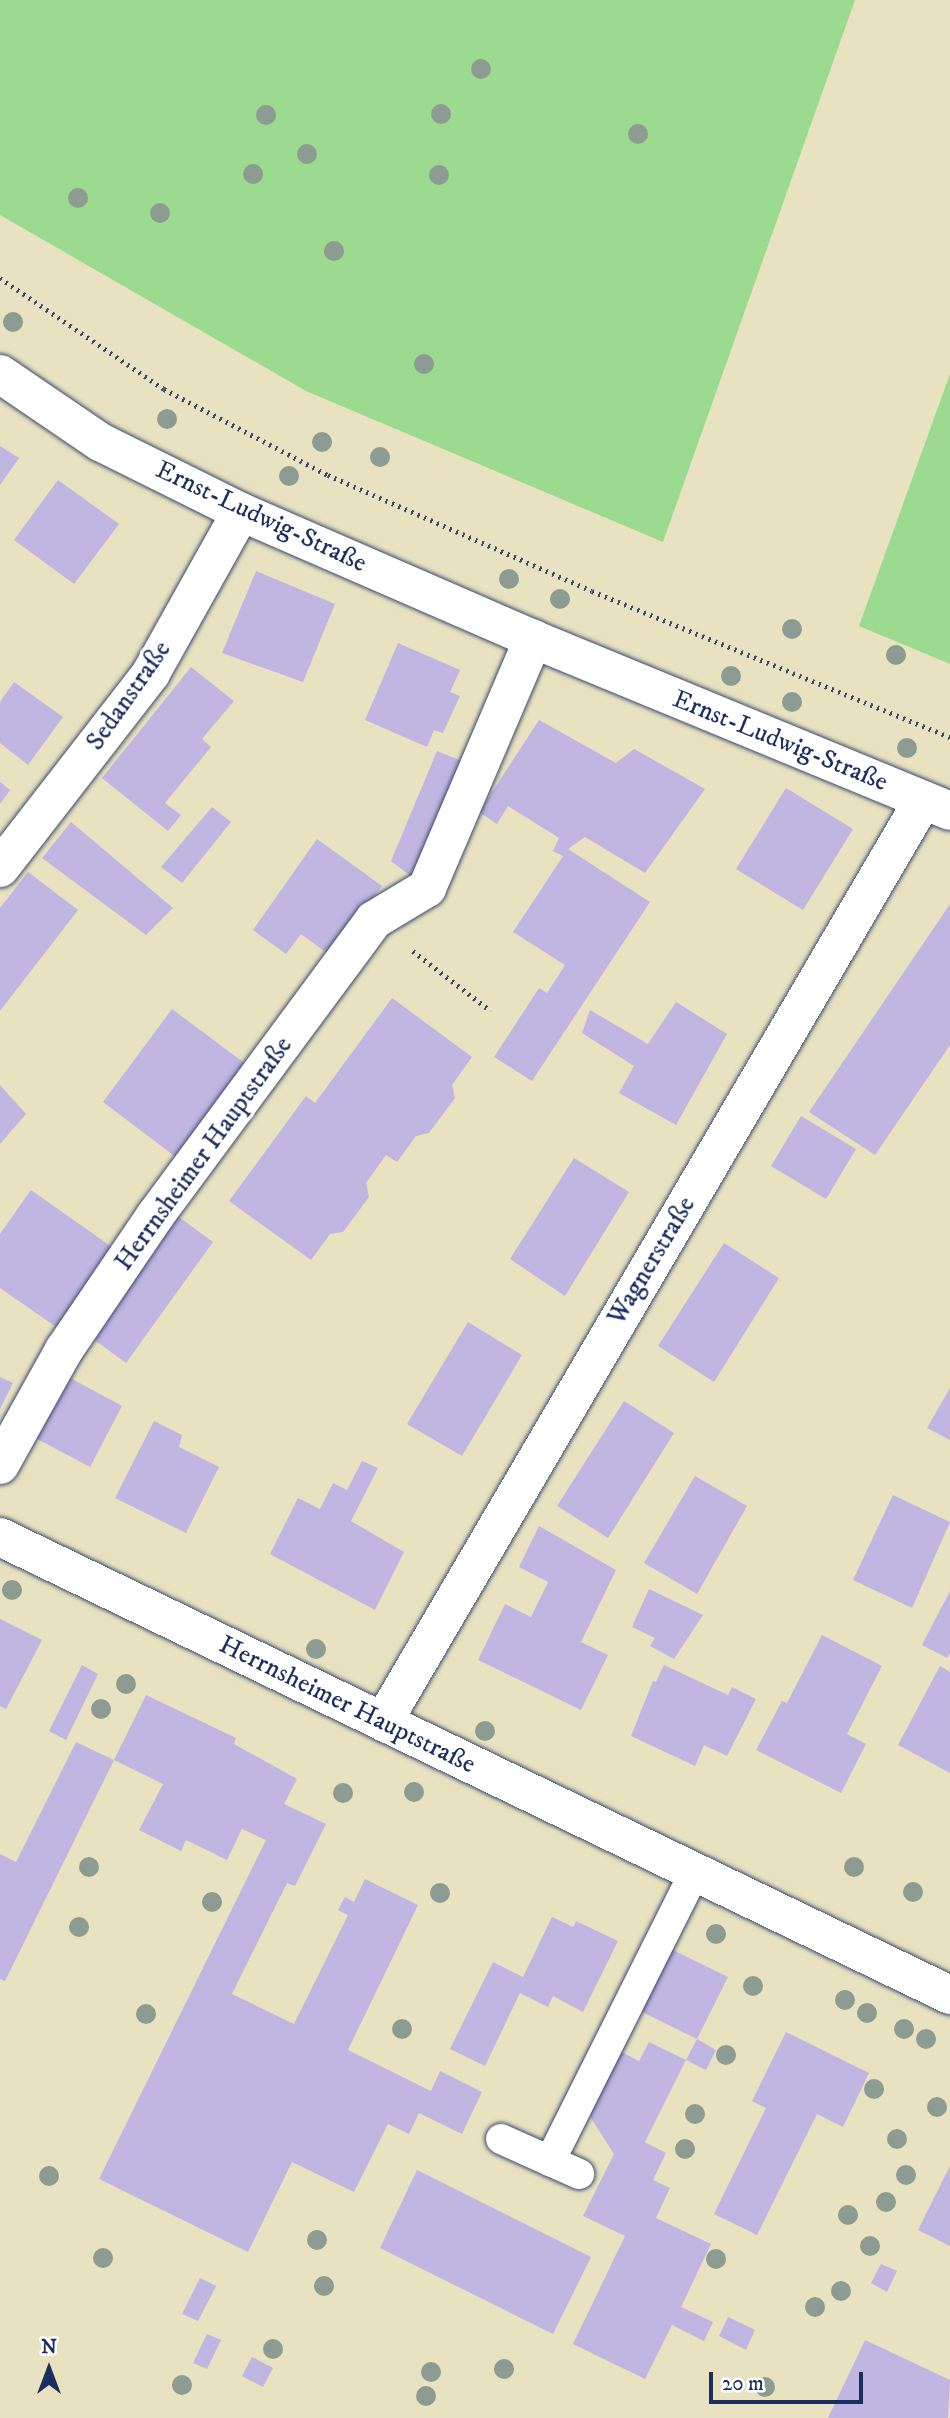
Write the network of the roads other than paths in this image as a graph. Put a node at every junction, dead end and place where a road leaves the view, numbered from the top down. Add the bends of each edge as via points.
1 (0, 374) edge
2 (241, 512) junction
3 (533, 639) junction
4 (937, 805) edge
5 (0, 869) edge
6 (0, 1465) edge
7 (0, 1537) edge
8 (383, 1722) junction
9 (695, 1872) junction
10 (950, 1995) edge
11 (502, 2139) dead end
12 (550, 2161) junction
13 (579, 2174) dead end

1 - 2 street, Ernst-Ludwig-Straße via 100,442
2 - 3 street, Ernst-Ludwig-Straße
2 - 5 street, Sedanstraße via 151,673
3 - 4 street, Ernst-Ludwig-Straße
3 - 6 street, Herrnsheimer Hauptstraße via 427,888 374,920 155,1216 64,1350
4 - 8 street, Wagnerstraße
7 - 8 street, Herrnsheimer Hauptstraße
8 - 9 street, Herrnsheimer Hauptstraße
9 - 10 street, Herrnsheimer Hauptstraße
9 - 12 lane
11 - 12 lane
12 - 13 lane

